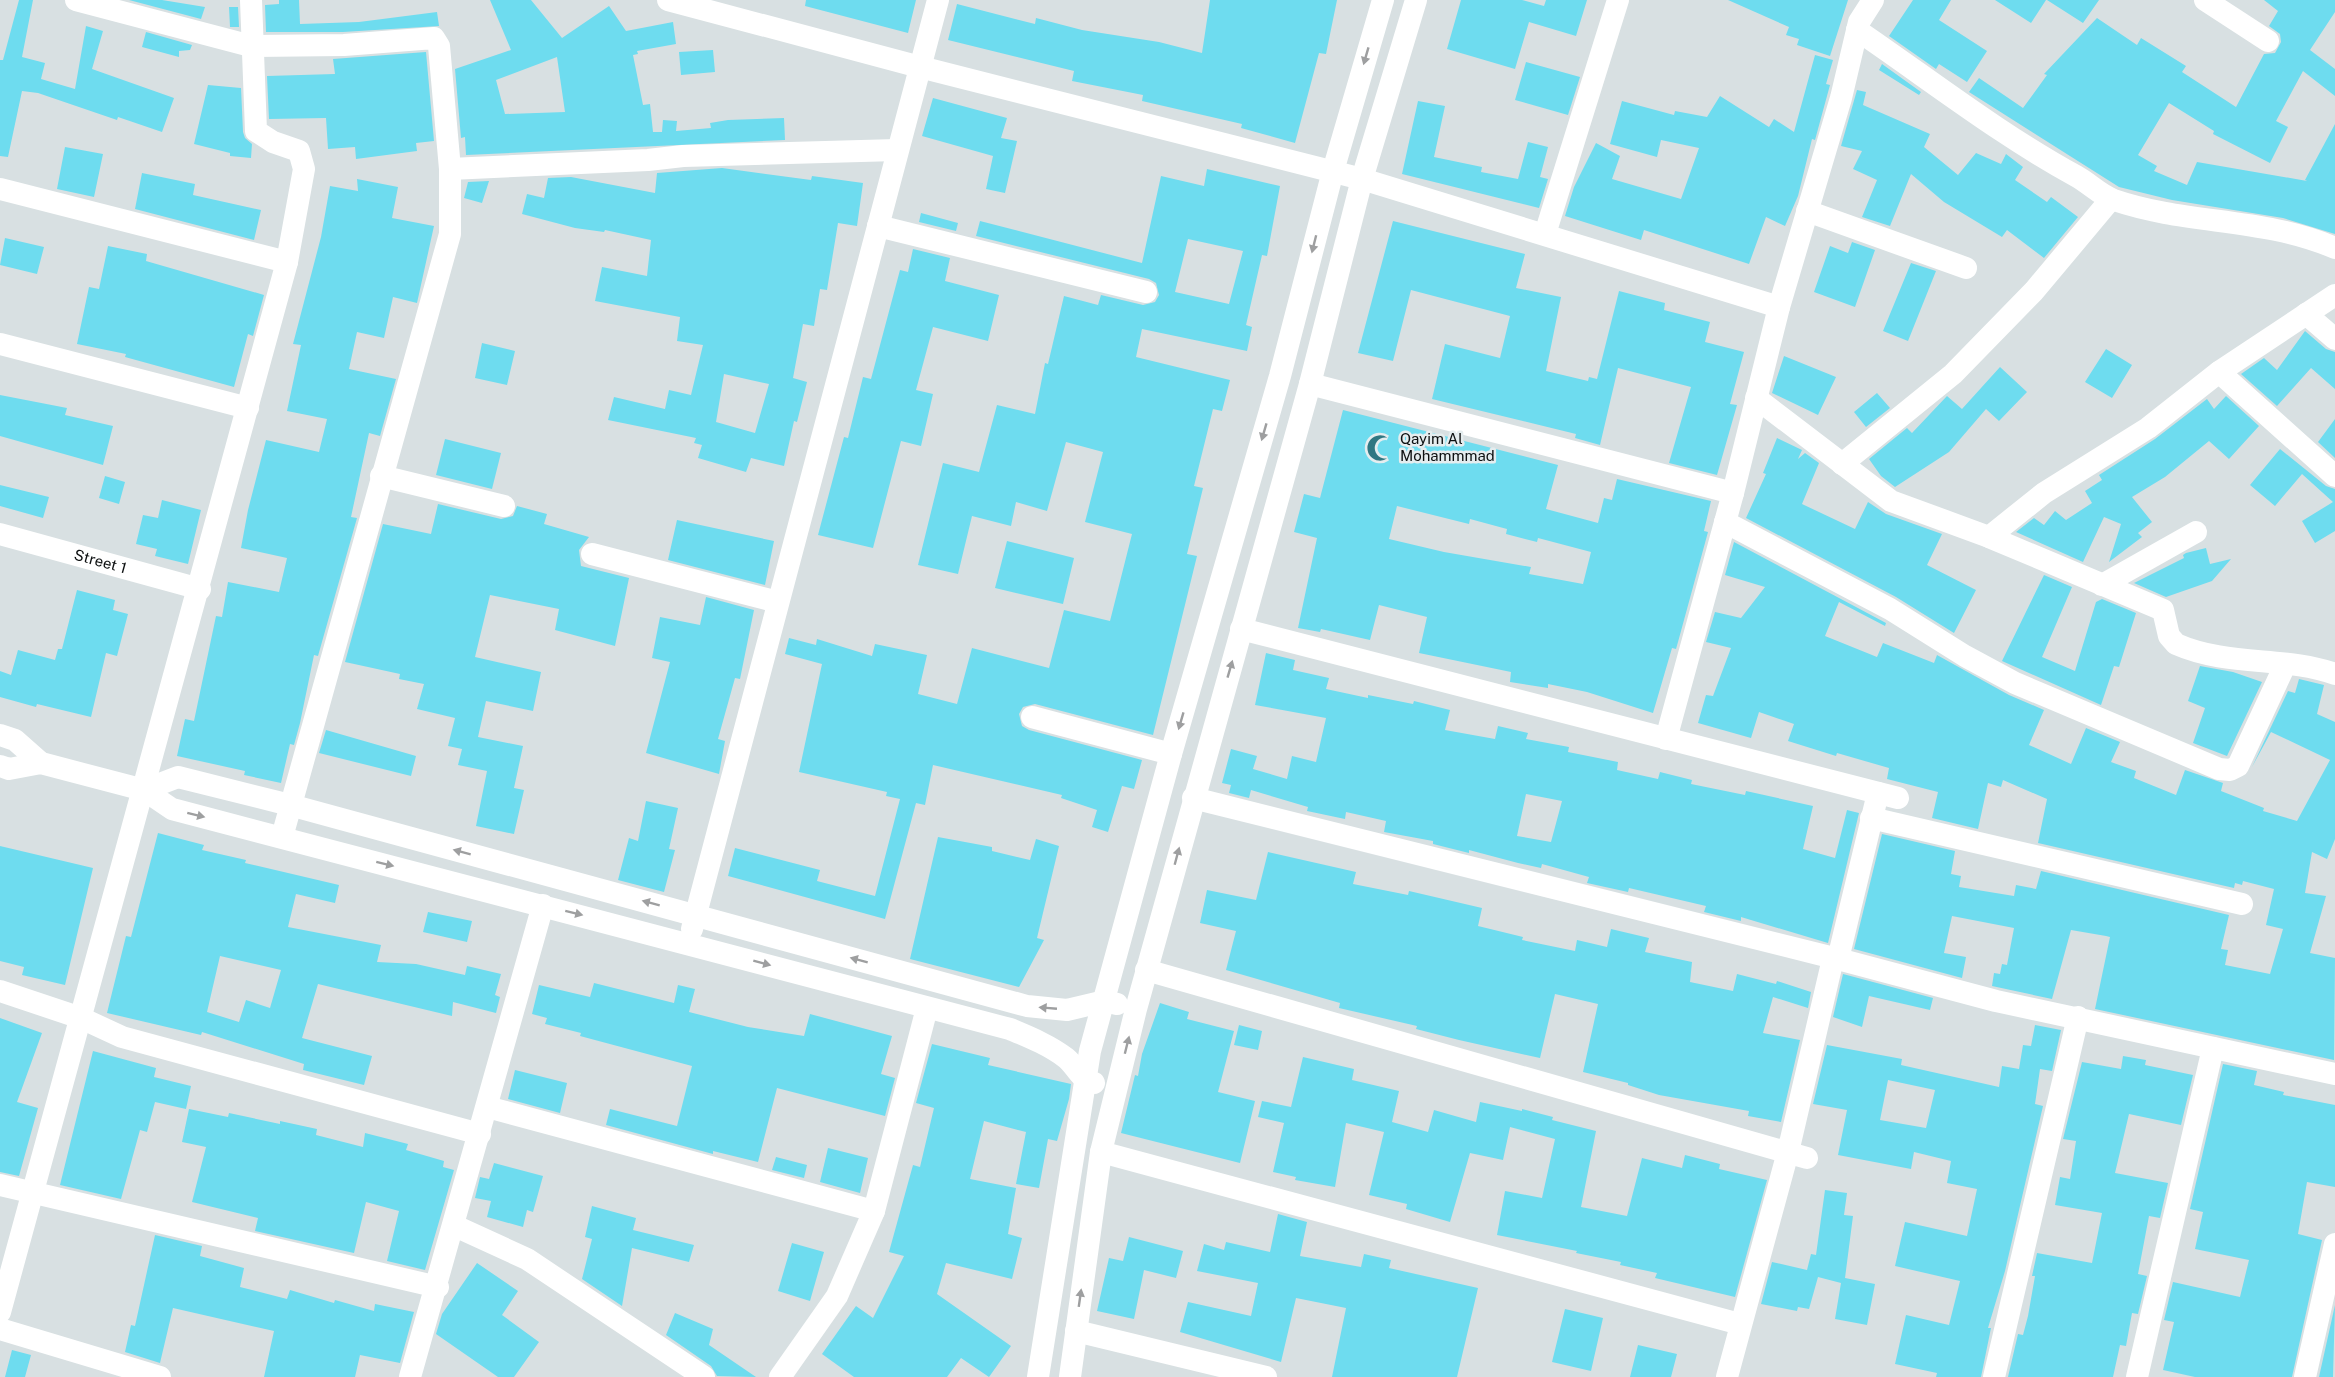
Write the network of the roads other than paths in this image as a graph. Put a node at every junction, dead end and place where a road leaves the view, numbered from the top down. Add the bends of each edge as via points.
1 (76, 0) edge
2 (251, 0) edge
3 (668, 0) edge
4 (938, 0) edge
5 (1383, 0) edge
6 (1416, 0) edge
7 (1617, 0) edge
8 (1873, 0) edge
9 (2205, 0) edge
10 (1857, 30) junction
11 (2268, 40) dead end
12 (251, 46) junction
13 (920, 67) junction
14 (897, 150) junction
15 (450, 169) junction
16 (1333, 171) junction
17 (1362, 179) junction
18 (0, 189) edge
19 (2111, 199) junction
20 (1807, 211) junction
21 (878, 226) junction
22 (1545, 234) junction
23 (2335, 248) edge
24 (287, 262) junction
25 (1966, 268) dead end
26 (1146, 292) dead end
27 (2335, 295) edge
28 (1779, 308) junction
29 (2306, 314) junction
30 (2335, 339) edge
31 (0, 344) edge
32 (2218, 372) junction
33 (1310, 384) junction
34 (1756, 398) junction
35 (248, 408) junction
36 (1842, 464) junction
37 (381, 476) junction
38 (2335, 476) edge
39 (1732, 493) junction
40 (504, 506) dead end
41 (1725, 522) junction
42 (2196, 532) dead end
43 (0, 534) edge
44 (1989, 537) junction
45 (592, 554) dead end
46 (2102, 585) junction
47 (200, 589) junction
48 (778, 602) junction
49 (1241, 629) junction
50 (2285, 665) junction
51 (2335, 674) edge
52 (1032, 717) dead end
53 (0, 735) edge
54 (1666, 739) junction
55 (1171, 754) junction
56 (41, 763) junction
57 (0, 766) edge
58 (144, 789) junction
59 (1193, 798) junction
60 (290, 805) junction
61 (1871, 818) junction
62 (282, 837) junction
63 (2242, 904) dead end
64 (543, 905) junction
65 (695, 915) junction
66 (688, 942) junction
67 (1838, 959) junction
68 (1146, 970) junction
69 (0, 991) edge
70 (1105, 1001) junction
71 (927, 1008) junction
72 (1136, 1009) junction
73 (2078, 1017) junction
74 (81, 1018) junction
75 (2213, 1048) junction
76 (2335, 1074) edge
77 (1084, 1080) junction
78 (1116, 1089) junction
79 (487, 1107) junction
80 (480, 1134) junction
81 (1101, 1152) junction
82 (1798, 1155) junction
83 (0, 1185) edge
84 (33, 1194) junction
85 (874, 1211) junction
86 (455, 1226) junction
87 (2335, 1244) edge
88 (438, 1287) junction
89 (0, 1312) edge
90 (1740, 1324) junction
91 (0, 1329) edge
92 (1076, 1331) junction
93 (160, 1377) edge
94 (410, 1377) edge
95 (704, 1377) edge
96 (780, 1377) edge
97 (1038, 1377) edge
98 (1070, 1377) edge
99 (1266, 1377) edge
100 (1727, 1377) edge
101 (1994, 1377) edge
102 (2137, 1377) edge
103 (2305, 1377) edge

1 - 12 street
2 - 12 street
3 - 13 street
4 - 13 street
5 -> 16 street
6 - 17 street
7 - 22 street
8 - 10 street
9 - 11 street
10 - 19 street via 2044,159
10 - 20 street
12 - 15 street via 344,45 435,38 439,46
12 - 24 street via 256,130 273,142 299,151 304,169
13 - 14 street
13 - 16 street
14 - 15 street via 682,156
14 - 21 street
15 - 37 street via 450,234
16 - 17 street
16 -> 55 street via 1280,376
17 - 22 street
17 - 33 street
18 - 24 street
19 - 23 street via 2161,214 2266,226
19 - 36 street via 2034,291 1953,374
20 - 25 street
20 - 28 street
21 - 26 street
21 - 48 street
22 - 28 street
24 - 35 street
27 - 29 street
28 - 34 street
29 - 30 street
29 - 32 street
31 - 35 street
32 - 38 street
32 - 44 street via 2148,428 2044,494
33 - 39 street
33 - 49 street
34 - 36 street
34 - 39 street
35 - 47 street
36 - 44 street via 1891,501
37 - 40 street
37 - 60 street
39 - 41 street
41 - 50 street via 1890,609 2014,683 2219,769 2238,766
41 - 54 street
42 - 46 street
43 - 47 street, Street 1
44 - 46 street
45 - 48 street
46 - 50 street via 2163,610 2172,641 2188,649 2241,661
47 - 58 street
48 - 65 street
49 - 54 street
59 -> 49 street
50 - 51 street
52 - 55 street
53 - 56 street via 15,740
54 - 61 street via 1888,796
55 - 70 street
56 - 57 street
56 - 58 street
58 - 60 street via 178,777
58 -> 62 street via 172,809
58 - 74 street
59 - 67 street
68 -> 59 street
60 - 62 street
65 -> 60 street
61 - 63 street
61 - 67 street
62 -> 64 street
64 -> 66 street
64 - 79 street
65 - 66 street
70 -> 65 street via 1067,1010 1027,1006
66 -> 71 street
67 - 73 street via 1996,1001
67 - 82 street via 1832,963
68 - 72 street
68 - 82 street
69 - 74 street
70 - 72 street
70 - 77 street
71 - 77 street via 1010,1029 1049,1046 1068,1060
71 - 85 street
78 -> 72 street
73 - 75 street
73 - 101 street
74 - 80 street via 122,1037
74 - 84 street
75 - 76 street
75 - 102 street
77 - 78 street
77 - 97 street
78 - 81 street
79 - 80 street
79 - 85 street
80 - 86 street
81 - 90 street
92 -> 81 street
82 - 90 street
83 - 84 street
84 - 88 street
84 - 89 street
85 - 96 street via 837,1296
86 - 88 street
86 - 95 street via 527,1259
87 - 103 street
88 - 94 street
90 - 100 street
91 - 93 street
92 - 98 street
92 - 99 street

